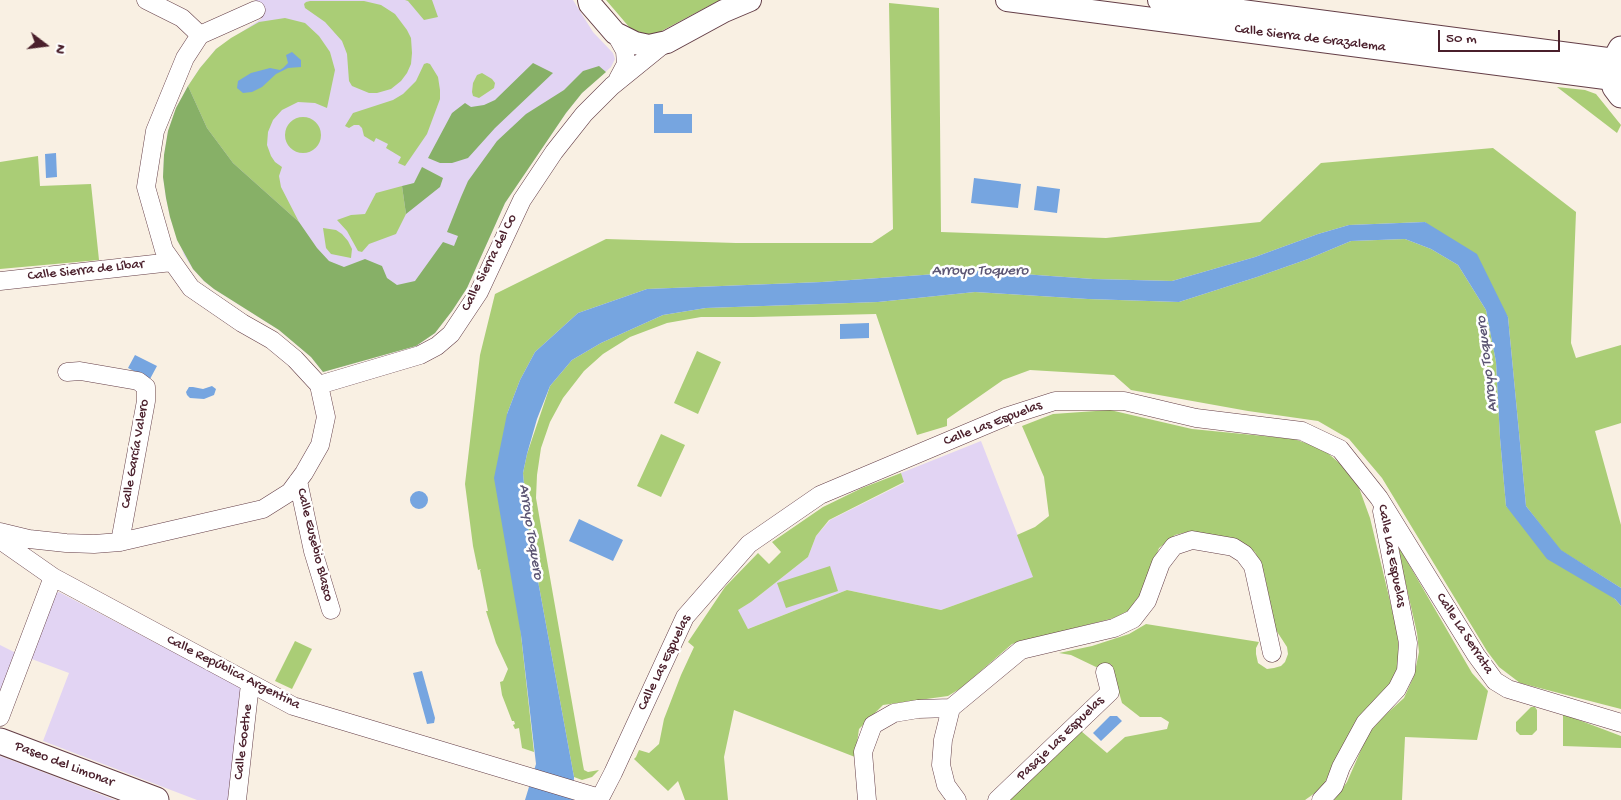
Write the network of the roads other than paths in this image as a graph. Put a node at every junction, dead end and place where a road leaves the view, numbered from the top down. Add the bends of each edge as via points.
1 (146, 0) edge
2 (589, 0) edge
3 (750, 0) edge
4 (1007, 0) edge
5 (1159, 0) edge
6 (256, 10) dead end
7 (615, 33) junction
8 (200, 35) junction
9 (667, 42) junction
10 (1618, 63) edge
11 (618, 80) junction
12 (172, 262) junction
13 (0, 280) edge
14 (67, 372) dead end
15 (319, 385) junction
16 (298, 481) junction
17 (1379, 498) junction
18 (0, 532) edge
19 (0, 540) edge
20 (120, 542) junction
21 (53, 577) junction
22 (330, 610) dead end
23 (1272, 653) dead end
24 (1105, 672) dead end
25 (250, 684) junction
26 (951, 708) junction
27 (0, 716) edge
28 (1621, 723) edge
29 (0, 741) edge
30 (594, 797) edge
31 (156, 800) edge
32 (237, 800) edge
33 (867, 800) edge
34 (957, 800) edge
35 (997, 800) edge
36 (1320, 800) edge

1 - 8 street via 182,18
2 - 7 street, Calle Sierra del Co
3 - 9 street
4 - 10 street, Calle Sierra de Grazalema
5 - 10 street, Calle Sierra de Grazalema
6 - 8 street
7 - 9 street, Calle Sierra del Co via 649,46
7 - 11 street, Calle Sierra del Co via 625,51 626,64
8 - 12 street via 185,58 154,131 146,187 164,250
9 - 11 street, Calle Sierra del Co
11 - 15 street, Calle Sierra del Co via 584,114 522,200 479,292 452,334 420,356
12 - 13 street, Calle Sierra de Líbar
12 - 15 street via 191,288 272,340
14 - 20 street, Calle García Valero via 80,370 138,381 146,388
15 - 16 street via 326,417 320,445
16 - 20 street via 290,492 263,509
16 - 22 street, Calle Eusebio Blasco
17 - 28 street, Calle La Serrata via 1495,681 1508,689
17 - 30 street, Calle Las Espuelas via 1340,449 1302,431 1196,418 1124,401 1055,401 1005,417 820,495 749,544 686,617
17 - 36 street, Calle Las Espuelas via 1408,643 1406,671 1397,689 1365,723 1334,786
18 - 20 street via 66,543
19 - 21 street, Calle República Argentina
21 - 25 street, Calle República Argentina
21 - 27 street
23 - 26 street via 1253,566 1244,554 1233,547 1192,540 1174,546 1161,563 1147,601 1132,619 1114,628 1021,650
24 - 35 street, Pasaje Las Espuelas via 1110,692
25 - 30 street, Calle República Argentina via 292,706
25 - 32 street, Calle Goethe
26 - 33 street via 894,713 873,725 863,752
26 - 34 street via 941,765 946,785
29 - 31 main road, Paseo del Limonar

